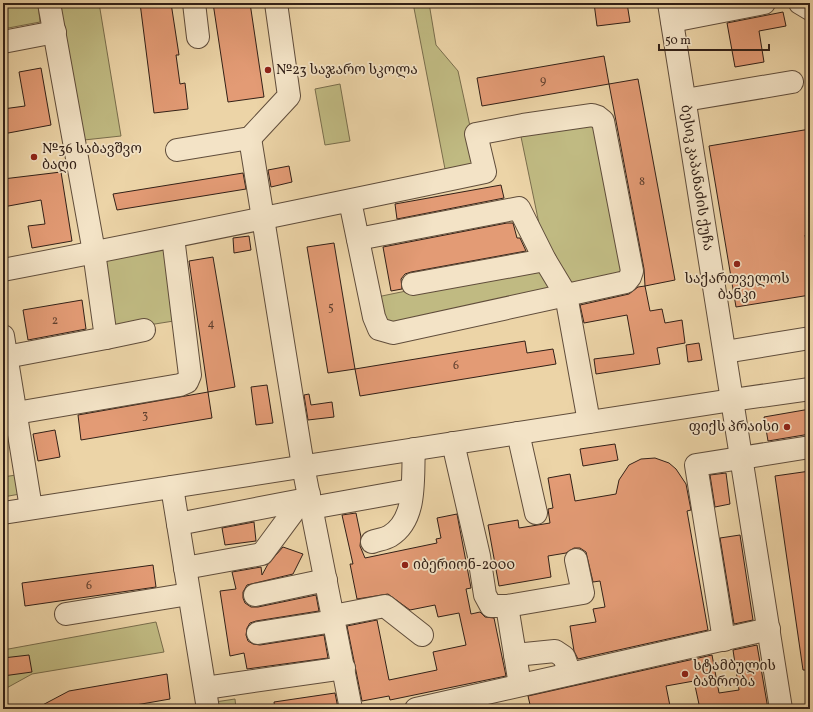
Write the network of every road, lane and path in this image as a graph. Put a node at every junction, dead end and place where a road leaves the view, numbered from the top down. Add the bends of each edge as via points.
1 (49, 3) edge
2 (194, 3) edge
3 (276, 3) edge
4 (764, 3) edge
5 (800, 3) edge
6 (810, 9) edge
7 (671, 12) edge
8 (55, 32) junction
9 (198, 37) dead end
10 (3, 42) edge
11 (792, 82) dead end
12 (684, 100) junction
13 (250, 138) junction
14 (177, 150) dead end
15 (350, 200) junction
16 (264, 219) junction
17 (173, 237) junction
18 (358, 239) junction
19 (94, 252) junction
20 (545, 260) junction
21 (3, 270) edge
22 (413, 284) dead end
23 (566, 295) junction
24 (144, 330) dead end
25 (106, 338) junction
26 (810, 338) edge
27 (5, 346) edge
28 (725, 352) junction
29 (810, 389) edge
30 (732, 400) junction
31 (16, 413) junction
32 (589, 422) junction
33 (518, 433) junction
34 (453, 443) junction
35 (810, 447) edge
36 (414, 449) junction
37 (742, 457) junction
38 (303, 466) junction
39 (172, 487) junction
40 (411, 490) junction
41 (308, 500) junction
42 (31, 508) junction
43 (3, 513) edge
44 (536, 513) dead end
45 (178, 524) junction
46 (372, 542) dead end
47 (576, 560) dead end
48 (185, 568) junction
49 (326, 580) junction
50 (189, 594) junction
51 (255, 595) dead end
52 (506, 606) junction
53 (66, 614) dead end
54 (334, 618) junction
55 (769, 629) junction
56 (258, 633) dead end
57 (422, 635) dead end
58 (724, 640) junction
59 (515, 655) junction
60 (344, 668) junction
61 (570, 674) junction
62 (520, 685) junction
63 (205, 688) junction
64 (440, 707) edge
65 (208, 709) edge
66 (351, 709) edge
67 (416, 709) edge
68 (782, 709) edge

1 - 8 street
2 - 9 street
3 - 13 street via 289,96
4 - 7 street
5 - 6 street
7 - 12 street, ბესიკ კაპანაძის ქუჩა
8 - 10 street
8 - 19 street
11 - 12 street
12 - 28 street, ბესიკ კაპანაძის ქუჩა
13 - 14 street
13 - 16 street
15 - 16 street
15 - 18 street
15 - 23 street via 484,172 476,134 592,115 598,117 603,121 632,271 626,282
16 - 17 street
16 - 38 street
17 - 19 street
17 - 31 street via 190,375 187,382
18 - 20 street via 519,208
18 - 23 street via 374,317 379,329 393,333
19 - 21 street
19 - 25 street
20 - 22 street
20 - 23 street
23 - 32 street
24 - 25 street
25 - 27 street
26 - 28 street
27 - 31 street
28 - 30 street, ბესიკ კაპანაძის ქუჩა
29 - 30 street
30 - 32 street
30 - 37 street, ბესიკ კაპანაძის ქუჩა
31 - 42 street
32 - 33 street
33 - 34 street
33 - 44 street
34 - 36 street
34 - 52 street via 479,556 485,595 491,606
35 - 37 street
36 - 38 street
36 - 40 street
37 - 55 street, ბესიკ კაპანაძის ქუჩა
37 - 58 street via 696,465
38 - 39 street
38 - 41 street
39 - 42 street
39 - 45 street
40 - 41 street
40 - 46 street via 406,520 390,536
41 - 45 street
41 - 48 street via 262,554
41 - 49 street
42 - 43 street
45 - 48 street
47 - 52 street via 583,593
48 - 50 street
49 - 51 street
49 - 54 street
50 - 53 street
50 - 63 street
52 - 59 street
54 - 56 street
54 - 57 street via 385,606
54 - 60 street
55 - 58 street
55 - 68 street, ბესიკ კაპანაძის ქუჩა
58 - 61 street
59 - 61 street via 555,651 564,657
59 - 62 street
60 - 63 street
60 - 66 street
61 - 62 street
62 - 64 street
63 - 65 street
64 - 67 street

